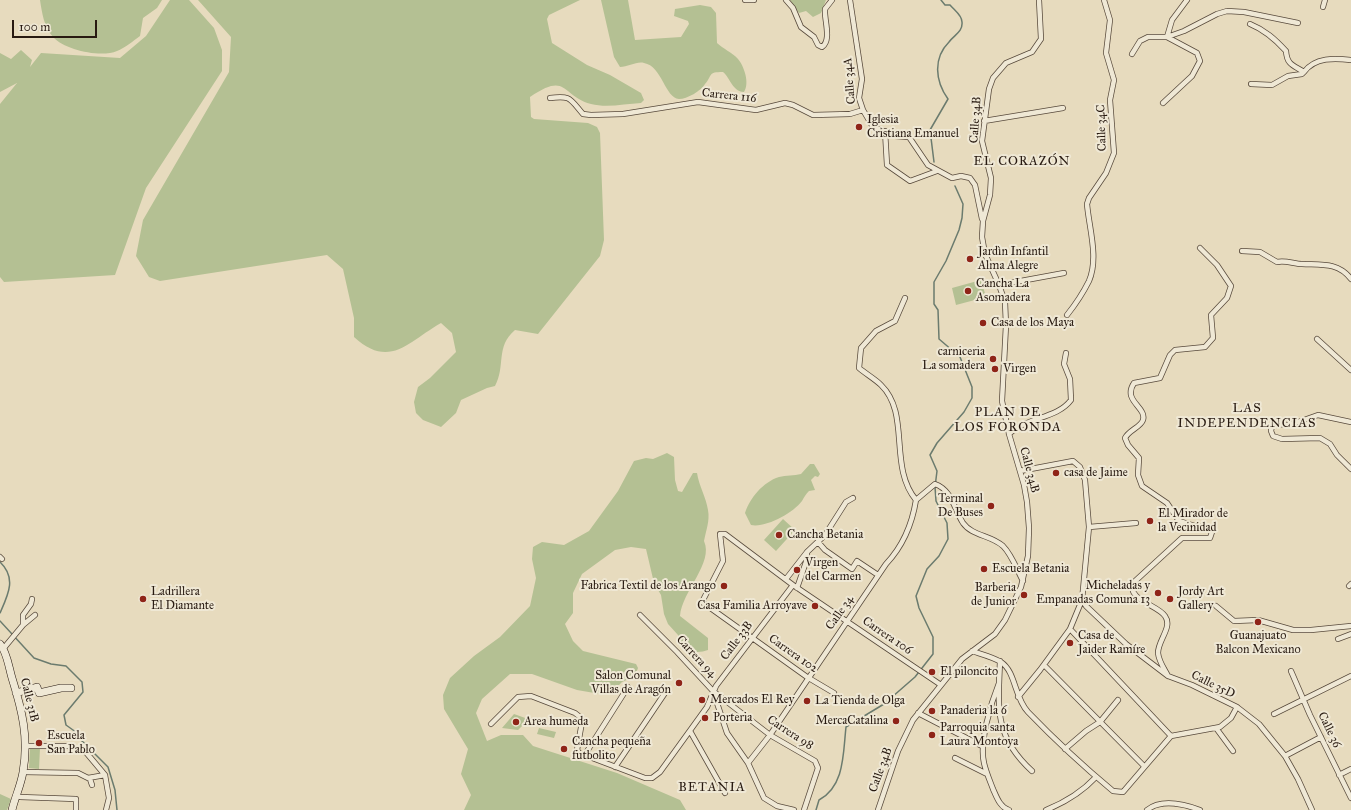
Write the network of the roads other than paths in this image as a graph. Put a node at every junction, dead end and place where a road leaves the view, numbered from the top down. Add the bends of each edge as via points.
1 (745, 0) edge
2 (754, 0) edge
3 (786, 0) edge
4 (832, 0) edge
5 (850, 0) edge
6 (1039, 0) edge
7 (1104, 0) edge
8 (1187, 0) edge
9 (1325, 0) edge
10 (1323, 7) dead end
11 (1298, 23) dead end
12 (1250, 24) dead end
13 (1167, 37) junction
14 (1132, 54) dead end
15 (1351, 60) edge
16 (1304, 72) junction
17 (1251, 84) dead end
18 (550, 98) dead end
19 (1164, 103) dead end
20 (1063, 108) dead end
21 (863, 110) junction
22 (984, 121) junction
23 (885, 131) junction
24 (937, 171) junction
25 (983, 221) junction
26 (1200, 248) dead end
27 (1242, 252) dead end
28 (1064, 273) dead end
29 (1351, 279) edge
30 (1000, 285) junction
31 (905, 298) dead end
32 (1067, 315) dead end
33 (1317, 339) dead end
34 (1066, 353) dead end
35 (1351, 370) edge
36 (1351, 422) edge
37 (1009, 434) junction
38 (1351, 469) edge
39 (1020, 471) junction
40 (853, 498) dead end
41 (916, 500) junction
42 (1136, 523) dead end
43 (1089, 528) junction
44 (818, 542) junction
45 (807, 552) junction
46 (878, 575) junction
47 (786, 579) junction
48 (1023, 581) junction
49 (793, 585) junction
50 (797, 588) junction
51 (32, 599) dead end
52 (1082, 600) junction
53 (702, 602) joint
54 (1216, 606) dead end
55 (35, 615) dead end
56 (640, 615) dead end
57 (847, 621) junction
58 (23, 625) junction
59 (1351, 626) edge
60 (1070, 629) junction
61 (1351, 634) edge
62 (752, 637) junction
63 (1338, 639) dead end
64 (2, 646) edge
65 (972, 651) junction
66 (1000, 661) junction
67 (1044, 665) junction
68 (1291, 670) dead end
69 (1168, 676) junction
70 (1351, 676) edge
71 (808, 677) junction
72 (999, 683) junction
73 (941, 685) junction
74 (628, 687) dead end
75 (71, 688) dead end
76 (667, 690) dead end
77 (713, 691) junction
78 (16, 693) junction
79 (834, 693) dead end
80 (1018, 696) junction
81 (1303, 699) junction
82 (1118, 700) dead end
83 (1237, 707) junction
84 (918, 713) junction
85 (1274, 714) dead end
86 (1100, 722) junction
87 (491, 724) dead end
88 (1216, 728) junction
89 (690, 731) junction
90 (770, 735) junction
91 (1171, 736) junction
92 (1321, 737) junction
93 (26, 746) junction
94 (69, 746) dead end
95 (982, 746) junction
96 (1065, 749) junction
97 (84, 750) dead end
98 (1233, 751) dead end
99 (584, 756) junction
100 (1285, 756) junction
101 (954, 758) dead end
102 (748, 763) junction
103 (1144, 766) junction
104 (615, 767) junction
105 (1351, 769) edge
106 (1032, 771) dead end
107 (23, 772) junction
108 (987, 774) junction
109 (104, 775) junction
110 (1339, 775) junction
111 (1096, 777) junction
112 (88, 778) junction
113 (92, 785) dead end
114 (725, 793) dead end
115 (20, 797) dead end
116 (1351, 798) edge
117 (12, 810) edge
118 (76, 810) edge
119 (106, 810) edge
120 (794, 810) edge
121 (804, 810) edge
122 (878, 810) edge
123 (1009, 810) edge
124 (1046, 810) edge
125 (1146, 810) edge
126 (1200, 810) edge
127 (1312, 810) edge

1 - 2 street
3 - 4 street via 793,8 801,27 822,47 827,36 825,9
5 - 21 street, Calle 34A via 862,79 859,98
6 - 22 street, Calle 34B via 1041,38 1032,52 1006,63 998,70 989,89
7 - 32 street, Calle 34C via 1110,20 1106,53 1114,80 1110,100 1114,153 1106,173 1087,204 1093,246 1092,272
8 - 13 street via 1172,20
9 - 10 street
11 - 13 street via 1244,12 1227,12
12 - 16 street via 1272,36 1286,51 1285,57 1288,62
13 - 14 street via 1148,37 1140,42
13 - 19 street via 1197,53 1200,61 1192,76
15 - 16 street via 1336,57 1320,61
16 - 17 street via 1288,76 1272,85
18 - 21 street, Carrera 116 via 564,96 573,100 583,114 591,115 629,114 698,102 756,110 785,103 813,115 850,114
20 - 22 street
21 - 23 street, Calle 34A via 873,127
22 - 25 street, Calle 34B via 982,141 991,178 990,195
23 - 24 street, Calle 34A via 895,136 909,137 928,165
23 - 24 street via 887,164 910,180
24 - 25 street via 952,178 970,178 975,185
25 - 30 street, Calle 34B via 985,254
26 - 69 street via 1217,265 1231,286 1227,298 1211,315 1213,338 1205,347 1175,350 1170,355 1160,378 1134,384 1131,397 1142,411 1143,419 1142,423 1128,432 1125,438 1139,458 1138,475 1142,486 1167,503 1179,521 1209,528 1212,532 1210,538 1206,539 1182,538 1132,586 1132,590 1140,599 1162,612 1168,621 1158,653
27 - 29 street via 1260,252 1277,262 1330,264
28 - 30 street
30 - 37 street, Calle 34B via 1005,302 1006,325 1002,401
31 - 41 street via 894,321 876,331 861,348 859,368 882,385 892,401 898,421 898,443 905,484
33 - 35 street
34 - 37 street via 1064,364 1070,380 1071,400 1066,407 1020,425
36 - 38 street via 1318,415 1272,426 1271,431 1273,436 1282,439 1320,438 1330,444
37 - 39 street, Calle 34B
39 - 43 street via 1073,461 1080,467 1085,480
39 - 48 street, Calle 34B via 1028,502 1029,528 1028,556
40 - 44 street via 846,502 833,525
41 - 46 street, Calle 34 via 914,517 897,552
41 - 48 street via 935,484 943,487 964,524 970,530 1003,546
42 - 43 street
43 - 52 street
44 - 45 street
44 - 46 street via 852,569 857,561
45 - 47 street
45 - 50 street
46 - 57 street, Calle 34
47 - 49 street, Carrera 106
47 - 53 street, Carrera 106 via 722,533 719,536 723,561
48 - 65 street, Calle 34B via 1006,620 995,634
49 - 50 street, Carrera 106
49 - 62 street, Calle 33B
50 - 57 street, Carrera 106
51 - 58 street via 23,614
52 - 60 street
52 - 69 street, Calle 35D via 1126,644
53 - 62 street, Carrera 102
54 - 59 street via 1234,621 1258,620 1293,630
55 - 58 street
56 - 77 street, Carrera 94
57 - 71 street, Calle 34
57 - 73 street, Carrera 106
58 - 64 street via 11,640
60 - 67 street
60 - 91 street
61 - 63 street
62 - 71 street, Carrera 102
62 - 77 street, Calle 33B
64 - 78 street, Calle 31B
65 - 66 street
65 - 73 street, Calle 34B
66 - 72 street
66 - 80 street via 1009,670
67 - 80 street
67 - 86 street
68 - 81 street, Calle 36
69 - 83 street, Calle 35D
70 - 81 street
71 - 79 street, Carrera 102
71 - 90 street, Calle 34
72 - 95 street
72 - 106 street via 1002,726 1006,740
73 - 84 street, Calle 34B
74 - 99 street
75 - 78 street via 38,693 37,687
76 - 104 street
77 - 89 street, Calle 33B via 707,707
77 - 90 street, Carrera 98
77 - 102 street, Carrera 94 via 727,733
78 - 93 street, Calle 31B via 24,717
80 - 96 street via 1028,712
81 - 85 street
81 - 92 street, Calle 36
82 - 86 street
83 - 88 street via 1228,722
83 - 100 street, Calle 35D via 1259,724
84 - 95 street
84 - 122 street, Calle 34B via 898,751
86 - 96 street via 1086,730
86 - 103 street
87 - 99 street via 518,697 531,696 580,717 582,722 577,750
88 - 91 street
88 - 98 street
89 - 104 street, Calle 33B via 660,772 652,778
89 - 114 street
90 - 102 street, Calle 34
90 - 121 street, Carrera 98 via 815,761 818,768
91 - 103 street
92 - 100 street
92 - 110 street, Calle 36
93 - 94 street
93 - 107 street, Calle 31B
95 - 108 street
96 - 111 street
97 - 109 street
99 - 104 street
100 - 127 street, Calle 35D
101 - 108 street
102 - 120 street, Carrera 94 via 764,798 777,806
103 - 111 street via 1123,792 1113,791
105 - 110 street
107 - 112 street via 78,773
107 - 117 street, Calle 31B
108 - 123 street via 997,798 1004,808
109 - 112 street
109 - 119 street via 109,798
110 - 116 street, Calle 36
111 - 124 street via 1079,794
112 - 113 street
115 - 118 street via 76,799
125 - 126 street via 1157,805 1183,803

